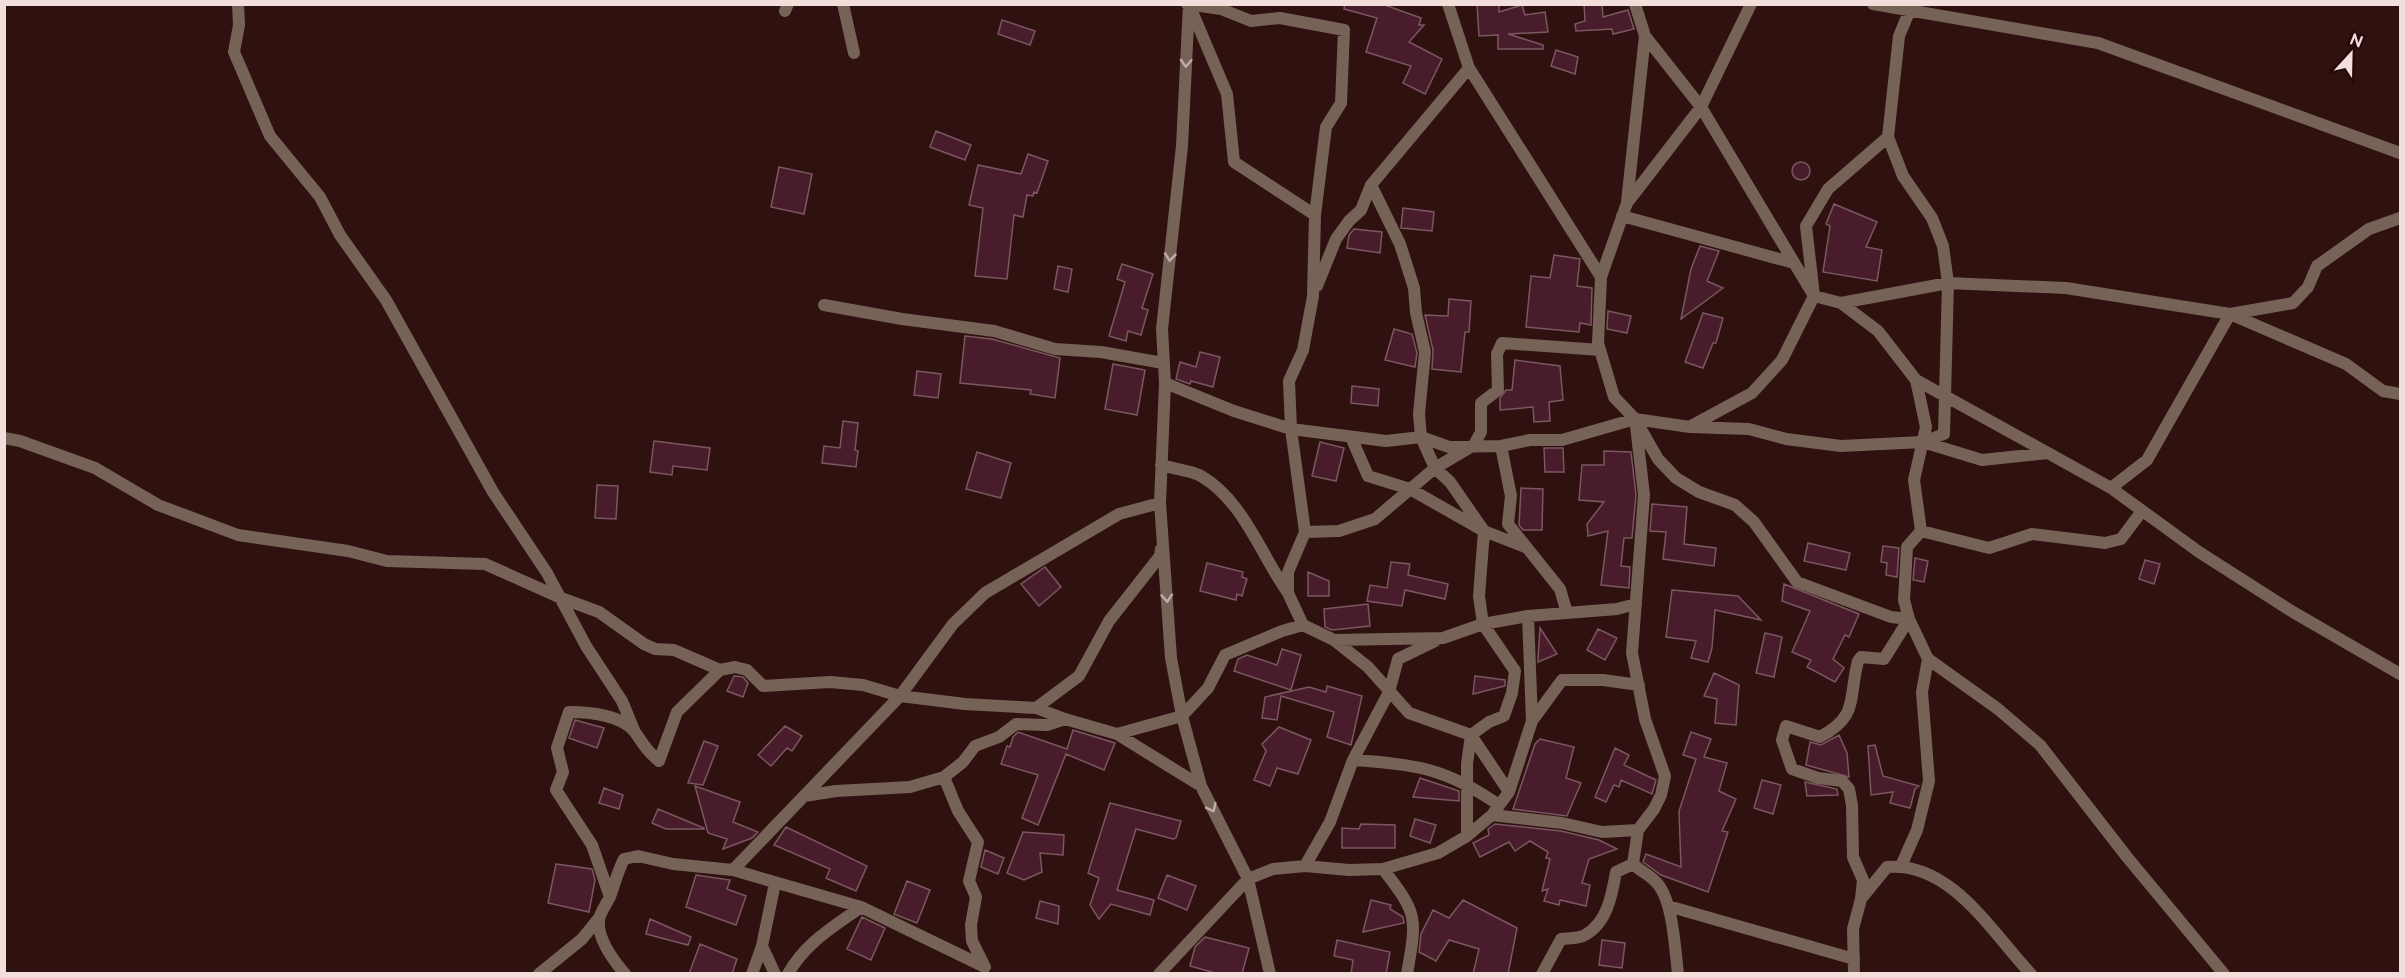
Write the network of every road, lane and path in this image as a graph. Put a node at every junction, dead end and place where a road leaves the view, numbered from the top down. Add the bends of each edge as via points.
1 (238, 4) edge
2 (843, 4) edge
3 (1461, 4) edge
4 (1635, 4) edge
5 (1750, 4) edge
6 (1874, 4) edge
7 (1188, 5) edge
8 (1910, 8) edge
9 (1449, 9) edge
10 (1645, 36) junction
11 (854, 53) dead end
12 (1469, 68) junction
13 (1701, 107) junction
14 (1888, 137) junction
15 (2400, 153) edge
16 (1371, 185) junction
17 (1627, 203) junction
18 (1315, 215) junction
19 (1622, 216) junction
20 (2400, 218) edge
21 (1794, 263) junction
22 (1601, 277) junction
23 (1948, 283) junction
24 (1313, 296) junction
25 (1814, 296) junction
26 (1841, 303) junction
27 (824, 305) dead end
28 (2230, 314) junction
29 (1600, 350) junction
30 (1163, 363) junction
31 (1916, 381) junction
32 (1165, 383) junction
33 (2400, 394) edge
34 (1944, 398) junction
35 (1635, 419) junction
36 (1690, 427) junction
37 (1291, 429) junction
38 (1351, 437) junction
39 (1421, 437) junction
40 (4, 438) edge
41 (1923, 442) junction
42 (1474, 445) junction
43 (1501, 446) junction
44 (2048, 453) junction
45 (1161, 465) junction
46 (1435, 468) junction
47 (2111, 488) junction
48 (1410, 489) junction
49 (1160, 503) junction
50 (2142, 511) junction
51 (1484, 531) junction
52 (1921, 531) junction
53 (1305, 532) junction
54 (1162, 539) junction
55 (1525, 547) junction
56 (1288, 593) junction
57 (561, 598) junction
58 (1636, 604) junction
59 (1567, 613) junction
60 (1528, 616) junction
61 (1909, 619) junction
62 (1483, 624) junction
63 (1303, 625) junction
64 (1443, 638) junction
65 (1334, 640) junction
66 (1928, 659) junction
67 (720, 670) junction
68 (2400, 674) edge
69 (1639, 685) junction
70 (1389, 692) junction
71 (900, 696) junction
72 (1036, 708) junction
73 (1182, 716) junction
74 (1065, 720) junction
75 (1532, 721) junction
76 (634, 730) junction
77 (1117, 734) junction
78 (1471, 735) junction
79 (1353, 760) junction
80 (944, 777) junction
81 (1468, 783) junction
82 (1201, 786) junction
83 (1509, 792) junction
84 (804, 796) junction
85 (1495, 810) junction
86 (1638, 831) junction
87 (1467, 836) junction
88 (1633, 864) junction
89 (1305, 866) junction
90 (1900, 866) junction
91 (1383, 869) junction
92 (733, 870) junction
93 (1248, 879) junction
94 (776, 883) junction
95 (610, 897) junction
96 (1861, 900) junction
97 (1668, 906) junction
98 (861, 907) junction
99 (599, 918) junction
100 (762, 946) junction
101 (1854, 959) junction
102 (986, 970) edge
103 (539, 974) edge
104 (625, 974) edge
105 (752, 974) edge
106 (775, 974) edge
107 (788, 974) edge
108 (1159, 974) edge
109 (1270, 974) edge
110 (1407, 974) edge
111 (1542, 974) edge
112 (1678, 974) edge
113 (1854, 974) edge
114 (2031, 974) edge
115 (2224, 974) edge

1 - 57 street via 234,52 270,136 320,197 340,236 386,300 492,492
2 - 11 street
3 - 9 street
4 - 10 street
5 - 13 street
6 - 8 street
7 - 18 street via 1227,94 1234,162
7 - 18 street via 1221,9 1251,21 1280,18 1344,30 1341,103 1326,127
7 -> 30 street via 1182,146 1162,329
8 - 14 street via 1899,36
8 - 15 street via 2098,43
9 - 12 street
10 - 13 street
10 - 17 street
12 - 16 street
12 - 22 street
13 - 17 street
13 - 21 street
14 - 23 street via 1903,176 1932,218 1943,246
14 - 25 street via 1828,189 1806,226
16 - 24 street via 1361,210 1336,239
16 - 39 street via 1400,244 1414,288 1425,351 1419,414
17 - 19 street
18 - 24 street
19 - 21 street
19 - 22 street
20 - 28 street via 2369,229 2317,266 2308,287 2293,303
21 - 25 street
22 - 29 street
23 - 26 street
23 - 28 street via 2066,288
23 - 34 street
24 - 37 street via 1303,350 1289,381
25 - 26 street
25 - 36 street via 1782,360 1752,393
26 - 31 street via 1878,331
27 - 30 street via 994,330 1055,349
28 - 33 street via 2346,364 2383,391
28 - 47 street via 2147,460
29 - 35 street via 1614,397
29 - 42 street via 1502,343 1497,354 1498,390 1481,403 1481,432
30 - 32 street
31 - 34 street
31 - 41 street via 1926,427
32 - 37 street
32 - 45 street
34 - 41 street via 1944,434
34 - 44 street
35 - 36 street
35 - 43 street via 1562,440 1530,440
35 - 58 street via 1644,495
35 - 61 street via 1658,459 1676,478 1699,492 1735,505 1754,522 1797,582 1891,617
36 - 41 street via 1749,429 1786,439 1840,446
37 - 38 street
37 - 53 street
38 - 39 street via 1386,441
38 - 48 street via 1368,476
39 - 42 street via 1449,447
39 - 46 street
40 - 57 street via 94,468 158,505 238,535 348,551 387,561 484,564
41 - 44 street via 1982,460
41 - 52 street via 1914,480
42 - 43 street
42 - 46 street
43 - 55 street via 1510,496 1508,524
44 - 47 street
45 - 49 street
45 - 56 street via 1200,475 1237,507
46 - 48 street
46 - 51 street via 1450,482
47 - 50 street
48 - 51 street
48 - 53 street via 1375,519 1340,531
49 - 54 street
49 - 71 street via 1119,514 985,593 953,624
50 - 52 street via 2121,539 2104,543 2032,534 1989,548
50 - 68 street via 2293,612
51 - 55 street
51 - 62 street via 1479,596
52 - 61 street via 1907,547 1904,600
53 - 56 street via 1288,572
54 - 72 street via 1160,556 1109,621 1079,676
54 -> 73 street via 1171,658
55 - 59 street via 1560,589
56 - 63 street
57 - 67 street via 599,612 655,649 674,651
57 - 76 street via 622,701
58 - 59 street
58 - 69 street via 1632,653
59 - 60 street
60 - 62 street
60 - 75 street
61 - 66 street
61 - 96 street via 1884,659 1861,657 1858,661 1848,712 1840,725 1820,737 1786,726 1782,740 1792,769 1842,781 1849,789 1853,856 1863,880
62 - 64 street
62 - 78 street via 1515,671 1504,716
63 - 65 street
63 - 73 street via 1225,654 1208,688
64 - 65 street
64 - 70 street via 1398,659
65 - 70 street via 1368,667
66 - 90 street via 1922,692 1929,781 1917,830
66 - 115 street via 2040,745
67 - 71 street via 747,670 763,686 830,682 864,685
67 - 76 street via 677,712 659,761 646,751
69 - 75 street via 1562,680
69 - 86 street via 1645,719 1665,776 1661,795
70 - 78 street via 1409,713
70 - 79 street
71 - 72 street
71 - 84 street
72 - 74 street
73 - 77 street
73 - 82 street
74 - 77 street
74 - 80 street via 1047,725 1016,724 999,737 975,746
75 - 83 street
76 - 95 street via 610,717 569,712 557,748 562,772 556,790 592,845
77 - 82 street
78 - 81 street
78 - 83 street
79 - 81 street via 1427,767
79 - 89 street via 1330,822
80 - 84 street via 910,787
80 - 102 street via 958,811 978,842 969,881 976,897 971,925 972,941
81 - 85 street
81 - 87 street
82 -> 93 street
83 - 85 street
84 - 92 street
85 - 86 street via 1602,832
85 - 87 street
86 - 88 street
87 - 91 street via 1438,853
88 - 97 street via 1656,882
88 - 111 street via 1616,872 1611,902 1596,926 1584,937 1561,939
89 - 91 street
89 - 93 street via 1273,869
90 - 96 street via 1887,867
90 - 114 street via 1937,878 1962,897
91 - 110 street via 1414,916
92 - 94 street
92 - 95 street via 638,856 624,859
93 - 108 street
93 - 109 street
94 - 98 street
94 - 100 street
95 - 99 street
96 - 101 street via 1853,929
97 - 101 street
97 - 112 street
98 - 102 street
98 - 107 street via 822,934 798,957
99 - 103 street via 582,939
99 - 104 street via 600,934
100 - 105 street
100 - 106 street
101 - 113 street

